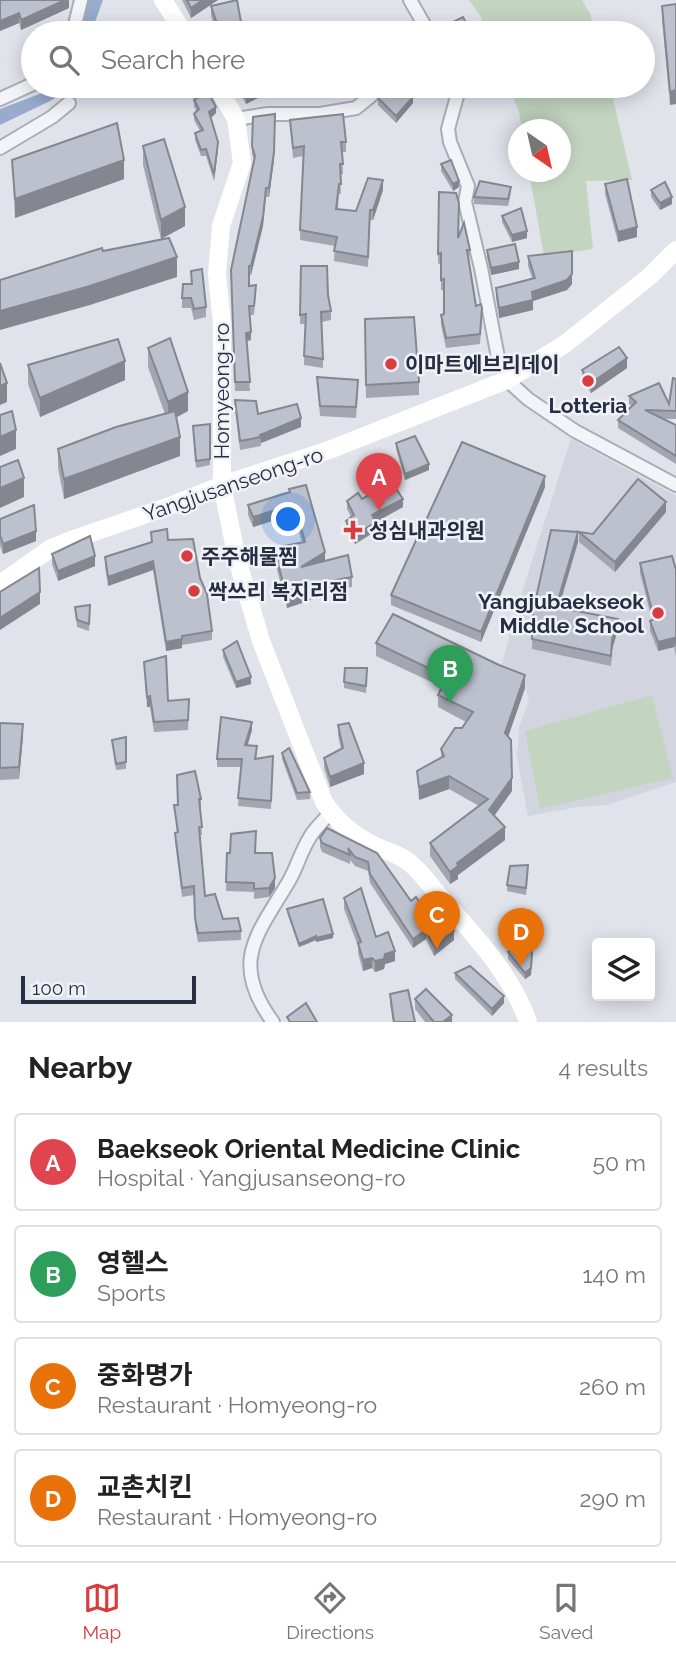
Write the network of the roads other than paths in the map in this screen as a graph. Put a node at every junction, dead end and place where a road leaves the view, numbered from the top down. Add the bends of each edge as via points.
1 (81, 0) edge
2 (163, 0) edge
3 (410, 0) edge
4 (75, 21) edge
5 (176, 21) edge
6 (422, 21) edge
7 (21, 89) edge
8 (224, 98) edge
9 (368, 98) edge
10 (457, 98) edge
11 (0, 99) edge
12 (69, 103) dead end
13 (236, 120) junction
14 (0, 148) edge
15 (676, 250) edge
16 (507, 380) junction
17 (222, 485) junction
18 (676, 485) edge
19 (0, 584) edge
20 (330, 812) junction
21 (272, 1022) edge
22 (528, 1022) edge

1 - 4 street
2 - 5 street
3 - 6 street
7 - 11 street
8 - 13 street, Homyeong-ro
9 - 13 street via 356,107 320,114 268,114
10 - 16 street via 448,129 450,142 468,186 465,202 499,363
12 - 14 street
13 - 17 street, Homyeong-ro via 242,163 221,226 217,274 222,324
15 - 16 street, Yangjusanseong-ro via 565,344
16 - 17 street, Yangjusanseong-ro via 330,450
16 - 18 street via 577,432
17 - 19 street, Yangjusanseong-ro via 51,548
17 - 20 street, Homyeong-ro via 261,641
20 - 21 street via 311,835 255,936 251,983
20 - 22 street, Homyeong-ro via 371,844 397,854 417,870 493,959

